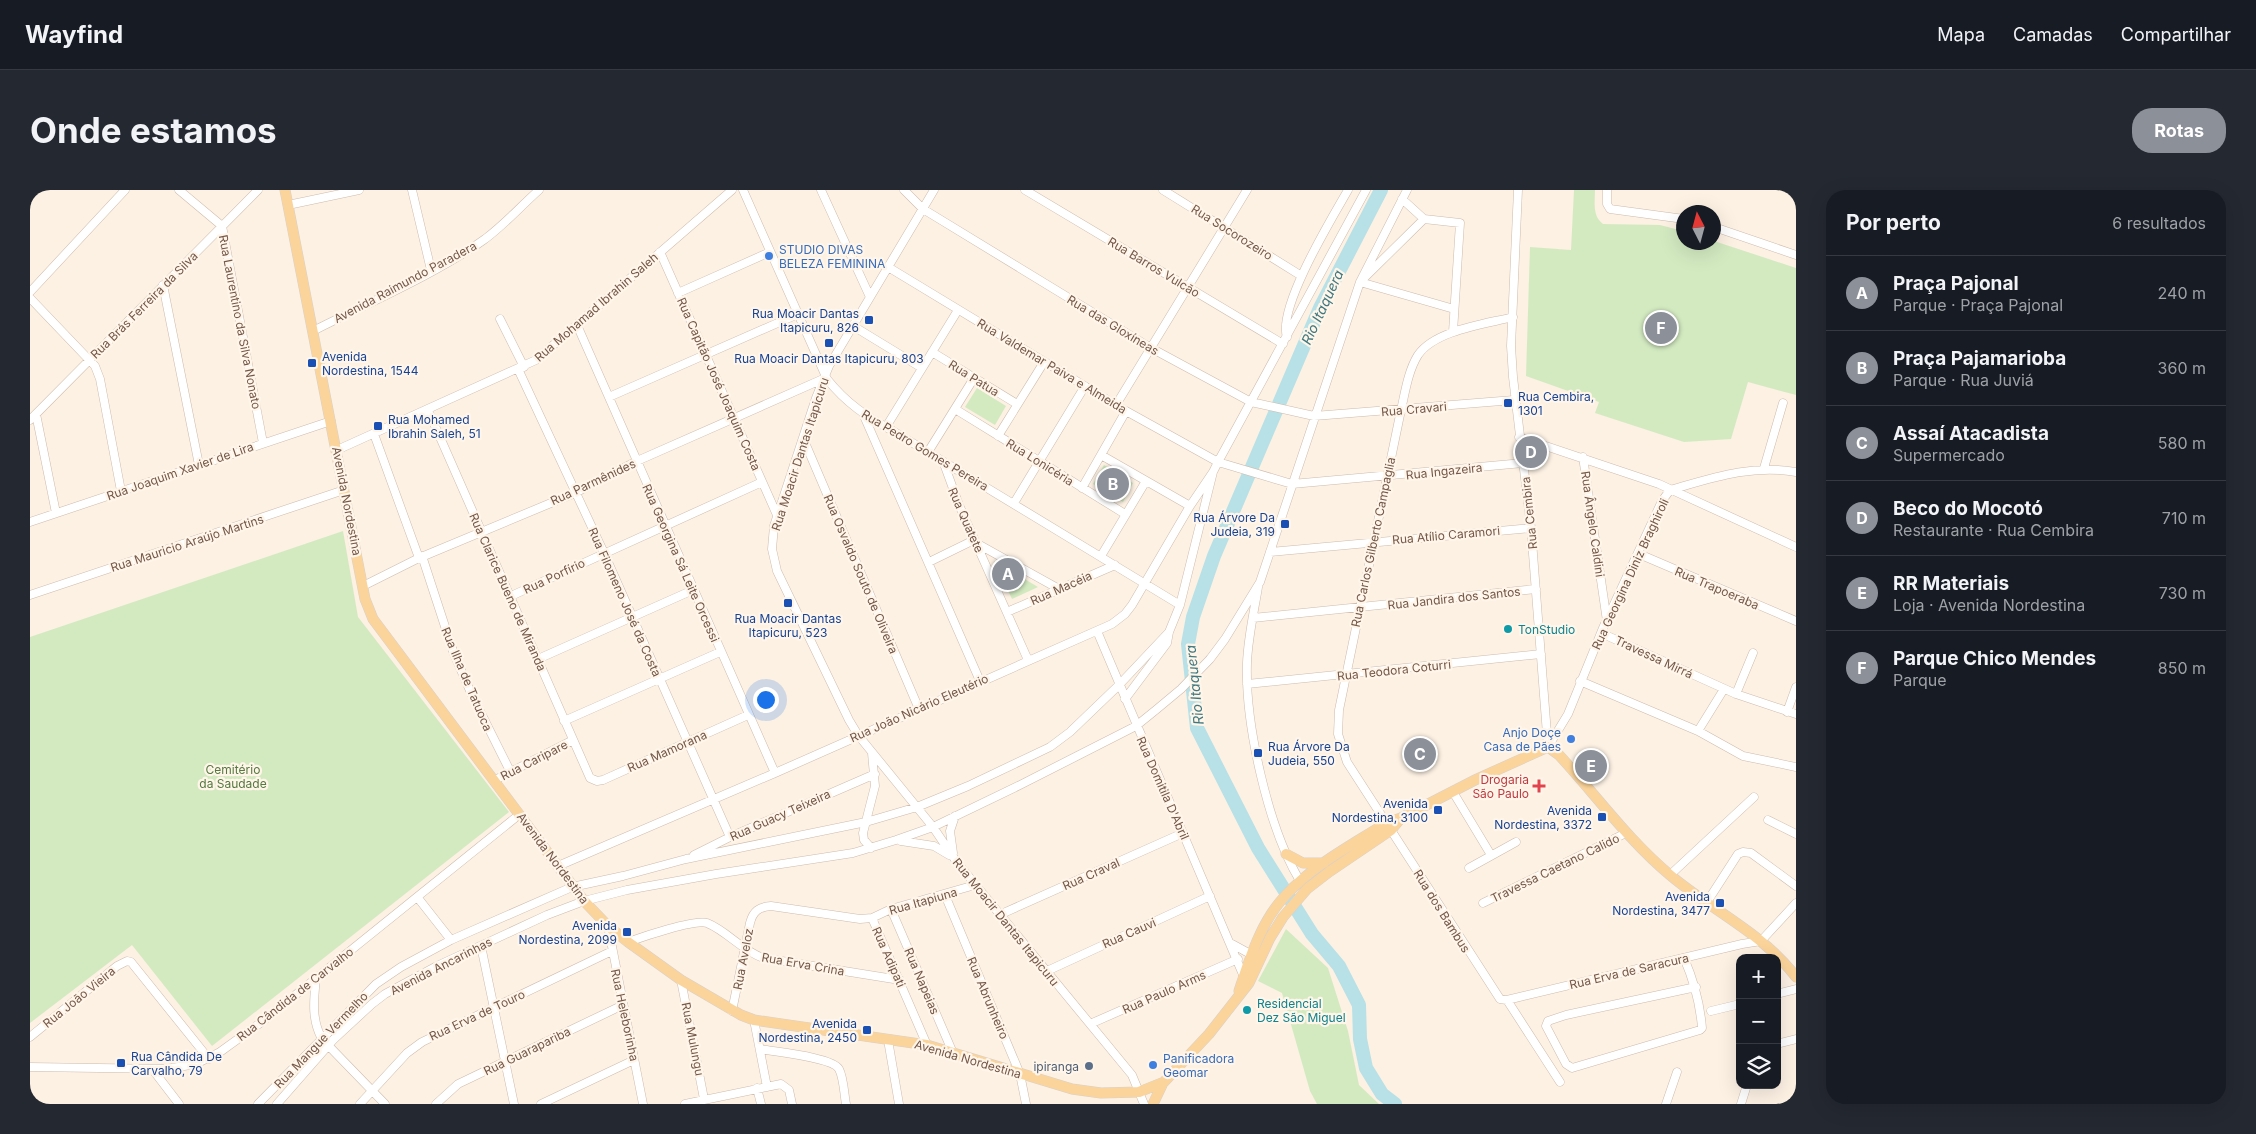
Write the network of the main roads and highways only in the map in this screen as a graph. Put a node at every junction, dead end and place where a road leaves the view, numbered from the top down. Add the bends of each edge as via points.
1 (285, 190) edge
2 (1389, 826) junction
3 (1286, 854) road end
4 (1325, 862) junction
5 (1297, 884) junction
6 (1301, 894) junction
7 (1256, 957) junction
8 (1796, 977) edge
9 (1238, 995) junction
10 (1164, 1082) junction
11 (1153, 1104) edge

1 - 10 main road, Avenida Nordestina via 368,610 572,887 608,926 681,980 732,1012 754,1020 927,1045 1086,1092 1139,1092
2 - 4 main road, Avenida Nordestina
2 - 6 main road, Avenida Nordestina
2 - 8 main road, Avenida Nordestina via 1548,747 1564,760 1626,833 1670,875 1761,941
3 - 4 main road via 1303,863
4 - 5 main road, Avenida Nordestina
5 - 6 main road
5 - 7 main road, Avenida Nordestina via 1274,910
6 - 7 main road, Avenida Nordestina
7 - 9 main road, Avenida Nordestina
7 - 9 main road, Avenida Nordestina via 1249,983
9 - 10 main road, Avenida Nordestina via 1209,1034
10 - 11 main road

